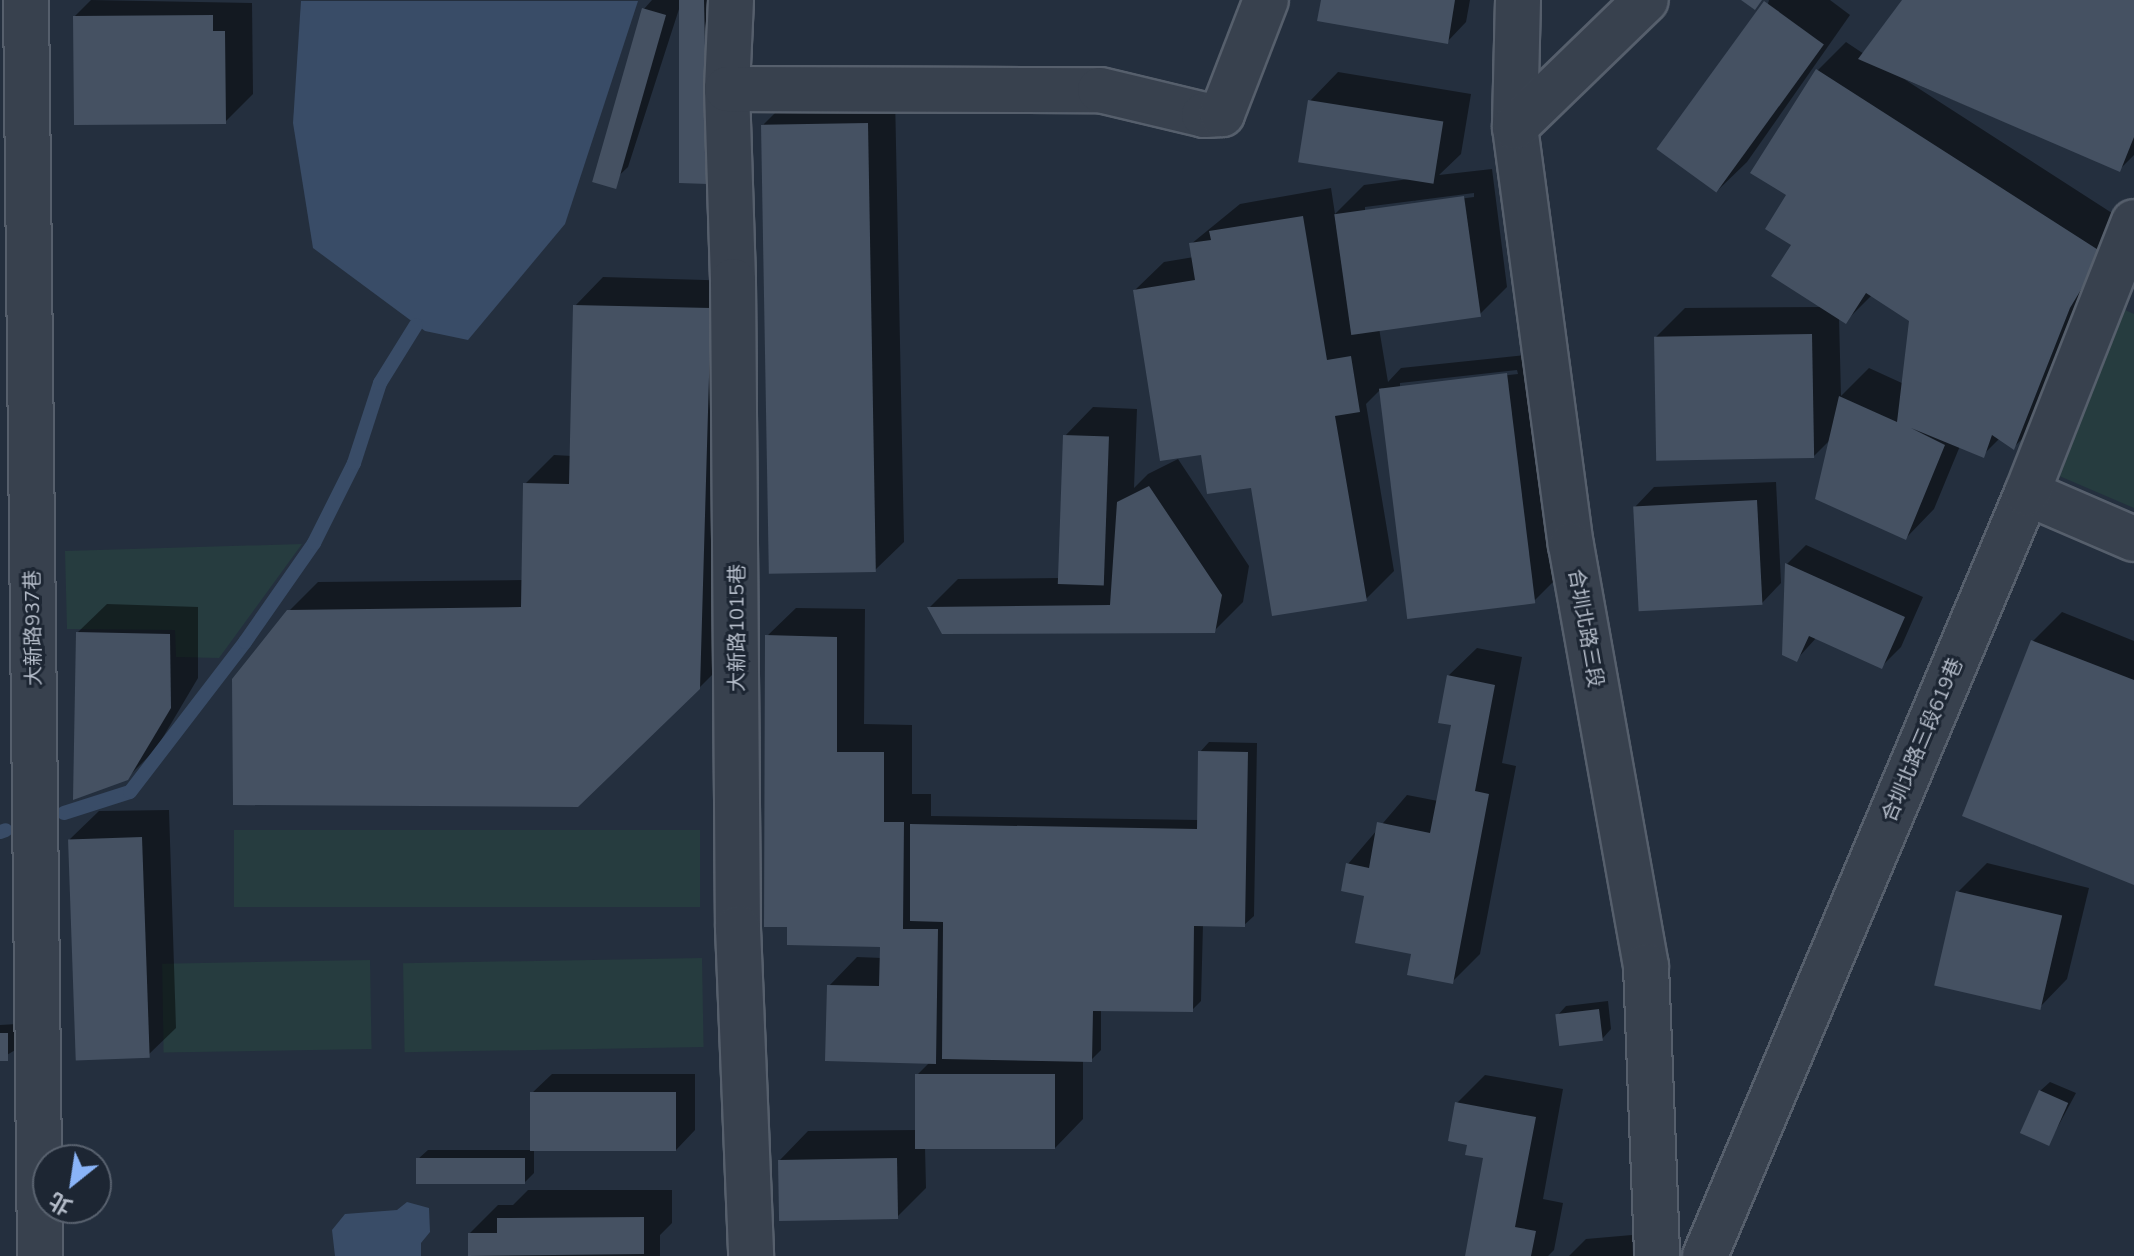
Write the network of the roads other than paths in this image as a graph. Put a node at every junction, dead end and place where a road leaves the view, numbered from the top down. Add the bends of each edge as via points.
1 (26, 0) edge
2 (731, 0) edge
3 (1266, 0) edge
4 (1518, 0) edge
5 (1646, 0) edge
6 (727, 89) junction
7 (1515, 127) junction
8 (2134, 222) edge
9 (2027, 493) junction
10 (2134, 539) edge
11 (40, 1256) edge
12 (751, 1256) edge
13 (1657, 1256) edge
14 (1705, 1256) edge

1 - 11 street, 大新路937巷
2 - 6 street, 大新路1015巷
3 - 6 street via 1222,114 1204,115 1100,90
4 - 7 street, 合圳北路三段
5 - 7 street
6 - 12 street, 大新路1015巷 via 738,928
7 - 13 street, 合圳北路三段 via 1571,545 1646,966
8 - 9 street, 合圳北路三段619巷
9 - 10 street
9 - 14 street, 合圳北路三段619巷

